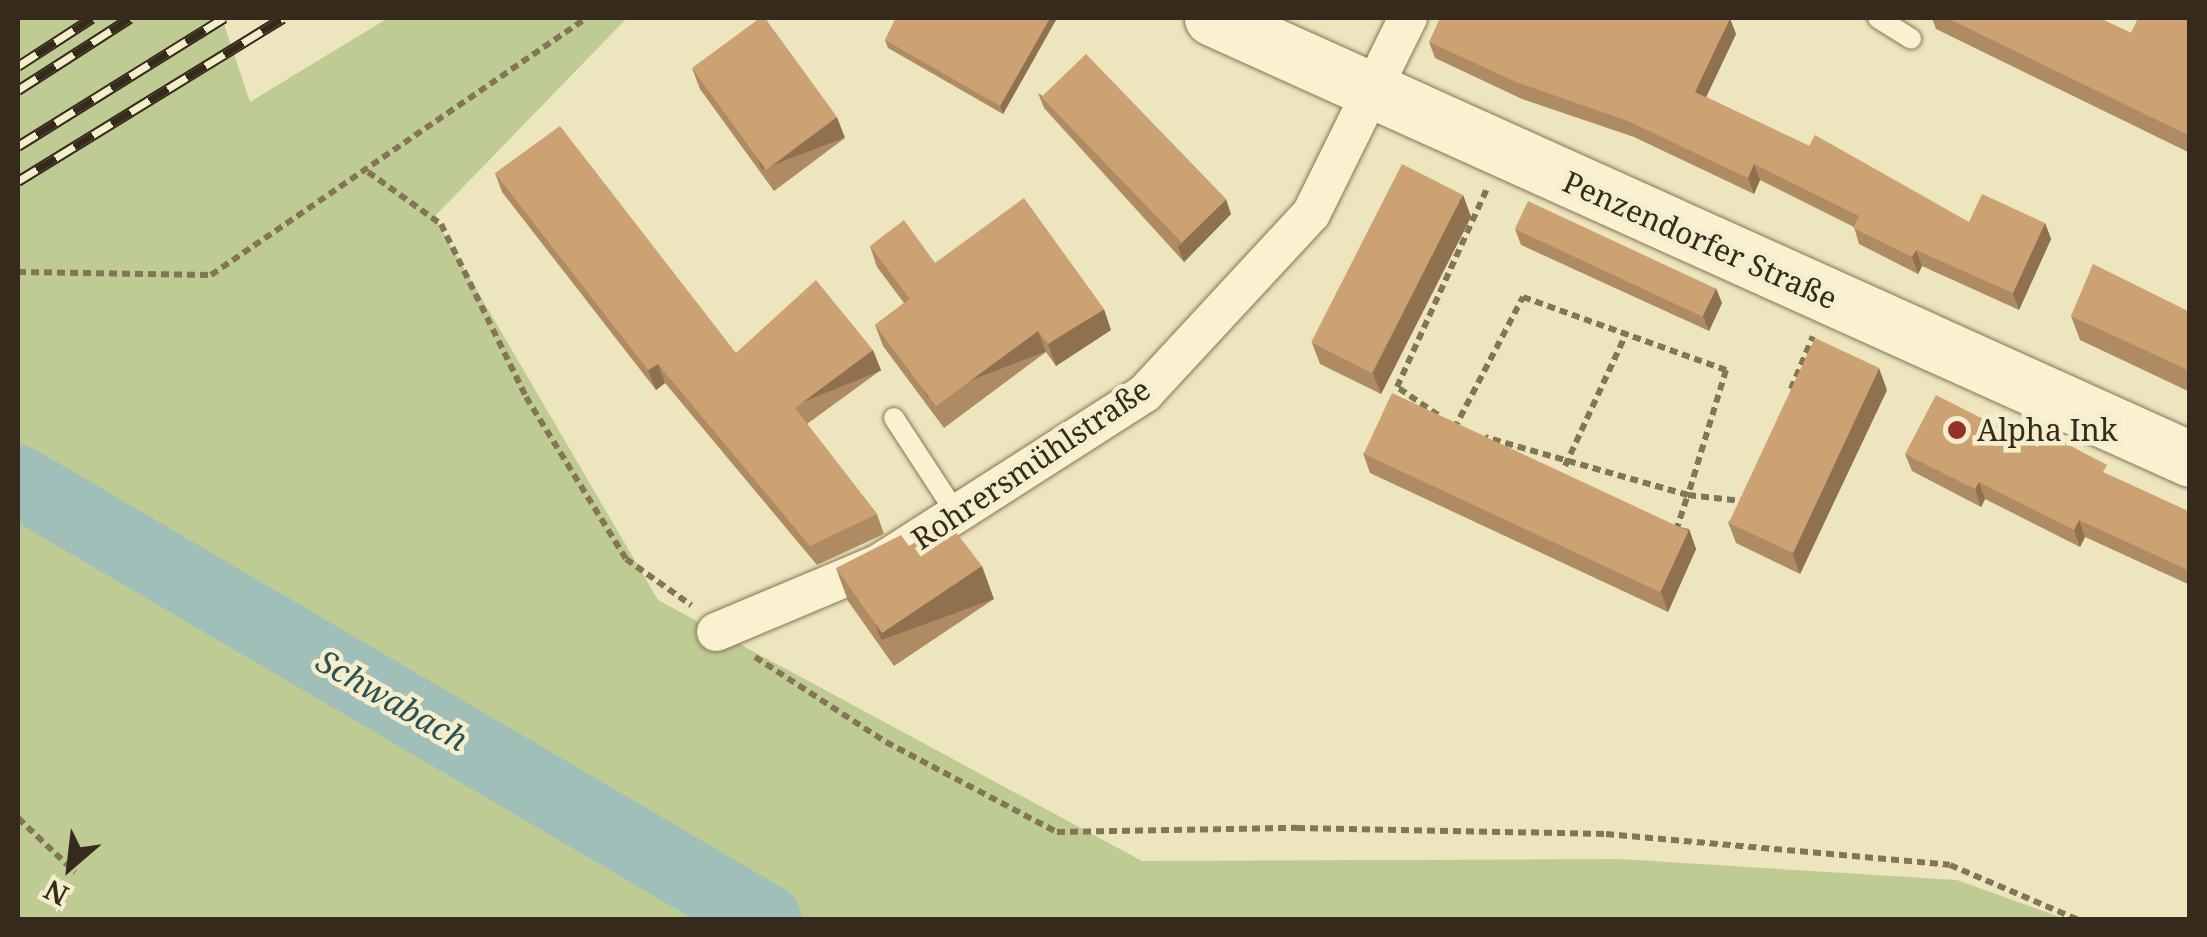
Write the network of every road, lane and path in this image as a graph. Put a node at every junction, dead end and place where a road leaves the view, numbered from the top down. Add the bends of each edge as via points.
1 (587, 18) edge
2 (1212, 18) edge
3 (1408, 18) edge
4 (1878, 18) edge
5 (1911, 39) dead end
6 (1374, 94) junction
7 (1504, 151) junction
8 (368, 172) junction
9 (18, 272) edge
10 (1830, 298) junction
11 (1626, 334) junction
12 (1786, 400) edge
13 (894, 418) dead end
14 (1454, 426) junction
15 (1453, 438) edge
16 (2190, 459) edge
17 (1566, 464) junction
18 (1562, 475) edge
19 (1750, 484) edge
20 (1688, 495) junction
21 (958, 516) junction
22 (1673, 539) edge
23 (716, 632) junction
24 (18, 818) edge
25 (75, 872) dead end
26 (2078, 920) edge

1 - 8 path via 449,108
2 - 6 main road, Penzendorfer Straße
3 - 6 street, Rohrersmühlstraße
4 - 5 lane
6 - 7 main road, Penzendorfer Straße
6 - 21 street, Rohrersmühlstraße via 1312,214 1184,356 1146,393
7 - 10 main road, Penzendorfer Straße
7 - 14 path via 1397,387
8 - 9 path via 211,275
8 - 23 path via 441,224 526,397 626,559 676,590
10 - 12 path
10 - 16 main road, Penzendorfer Straße
11 - 14 path via 1523,297
11 - 17 path
11 - 20 path via 1726,370
13 - 21 lane
14 - 15 path
14 - 17 path
17 - 18 path
17 - 20 path
19 - 20 path via 1743,501
20 - 22 path
21 - 23 street, Rohrersmühlstraße via 878,564
23 - 26 path via 886,742 1057,832 1606,834 1950,866
24 - 25 path

